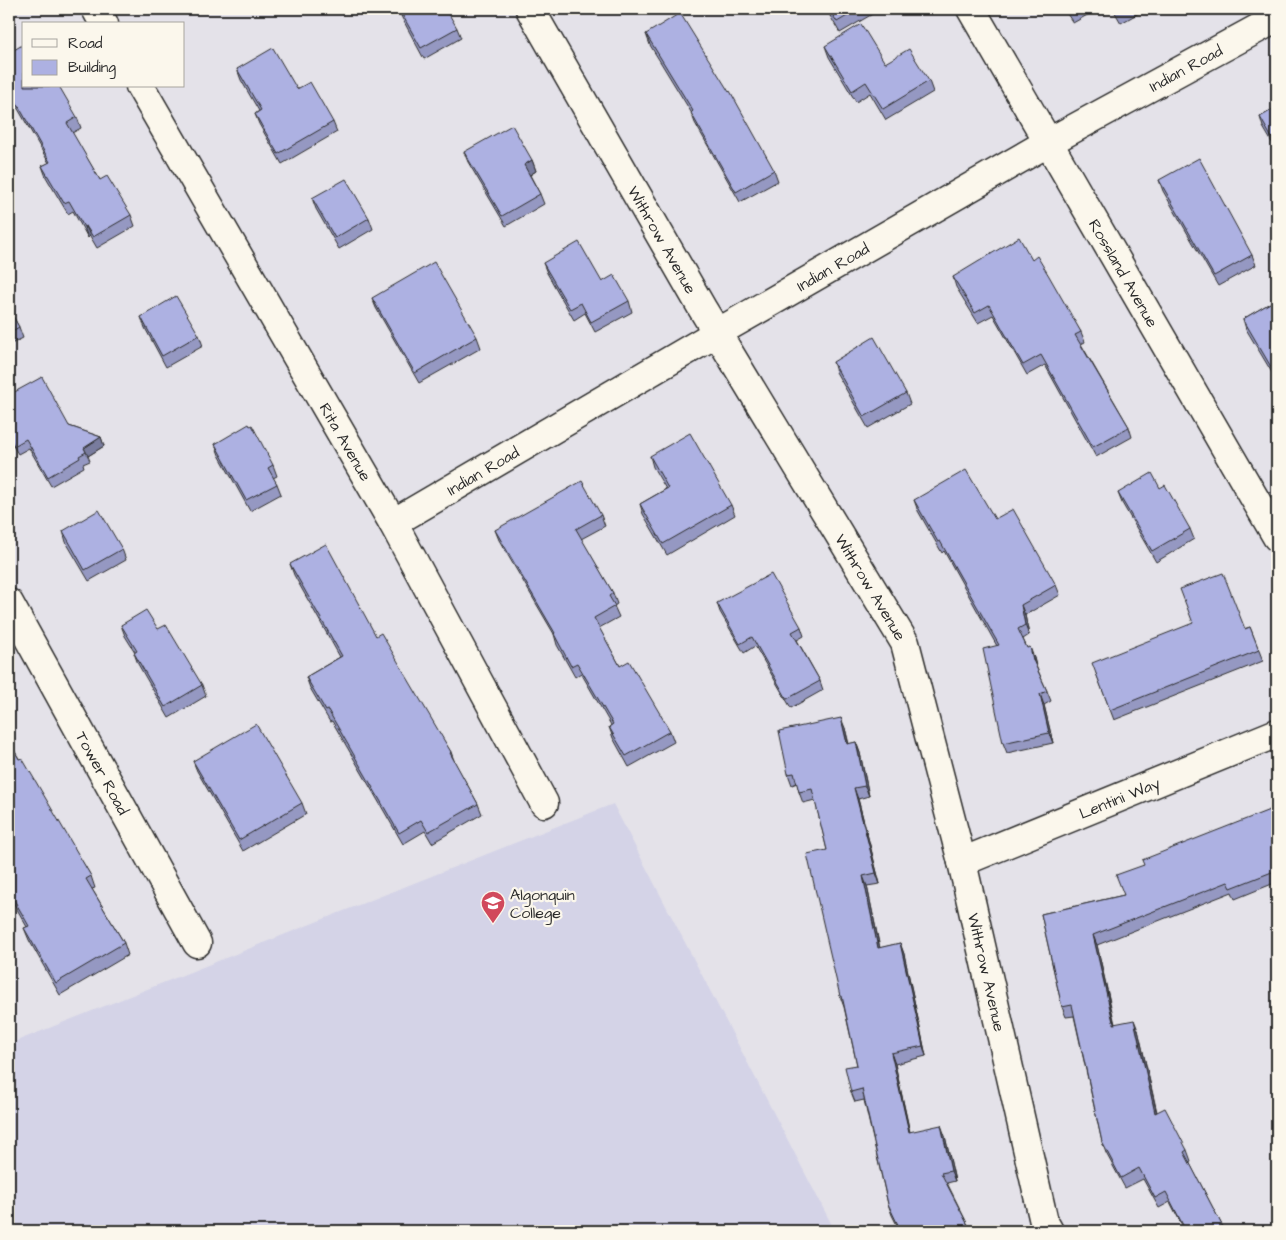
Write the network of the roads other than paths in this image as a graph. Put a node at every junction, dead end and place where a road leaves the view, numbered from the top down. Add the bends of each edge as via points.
1 (96, 9) edge
2 (530, 9) edge
3 (971, 9) edge
4 (1277, 18) edge
5 (103, 22) edge
6 (141, 88) edge
7 (1048, 142) junction
8 (717, 333) junction
9 (393, 523) junction
10 (1277, 538) edge
11 (9, 603) edge
12 (1277, 733) edge
13 (544, 803) dead end
14 (962, 862) junction
15 (197, 943) dead end
16 (1049, 1231) edge

1 - 5 street
2 - 8 street, Withrow Avenue
3 - 7 street, Rossland Avenue
4 - 7 street, Indian Road
6 - 9 street, Rita Avenue
7 - 8 street, Indian Road
7 - 10 street, Rossland Avenue
8 - 9 street, Indian Road
8 - 14 street, Withrow Avenue via 905,643
9 - 13 street, Rita Avenue
11 - 15 street, Tower Road
12 - 14 street, Lentini Way
14 - 16 street, Withrow Avenue via 1044,1222

